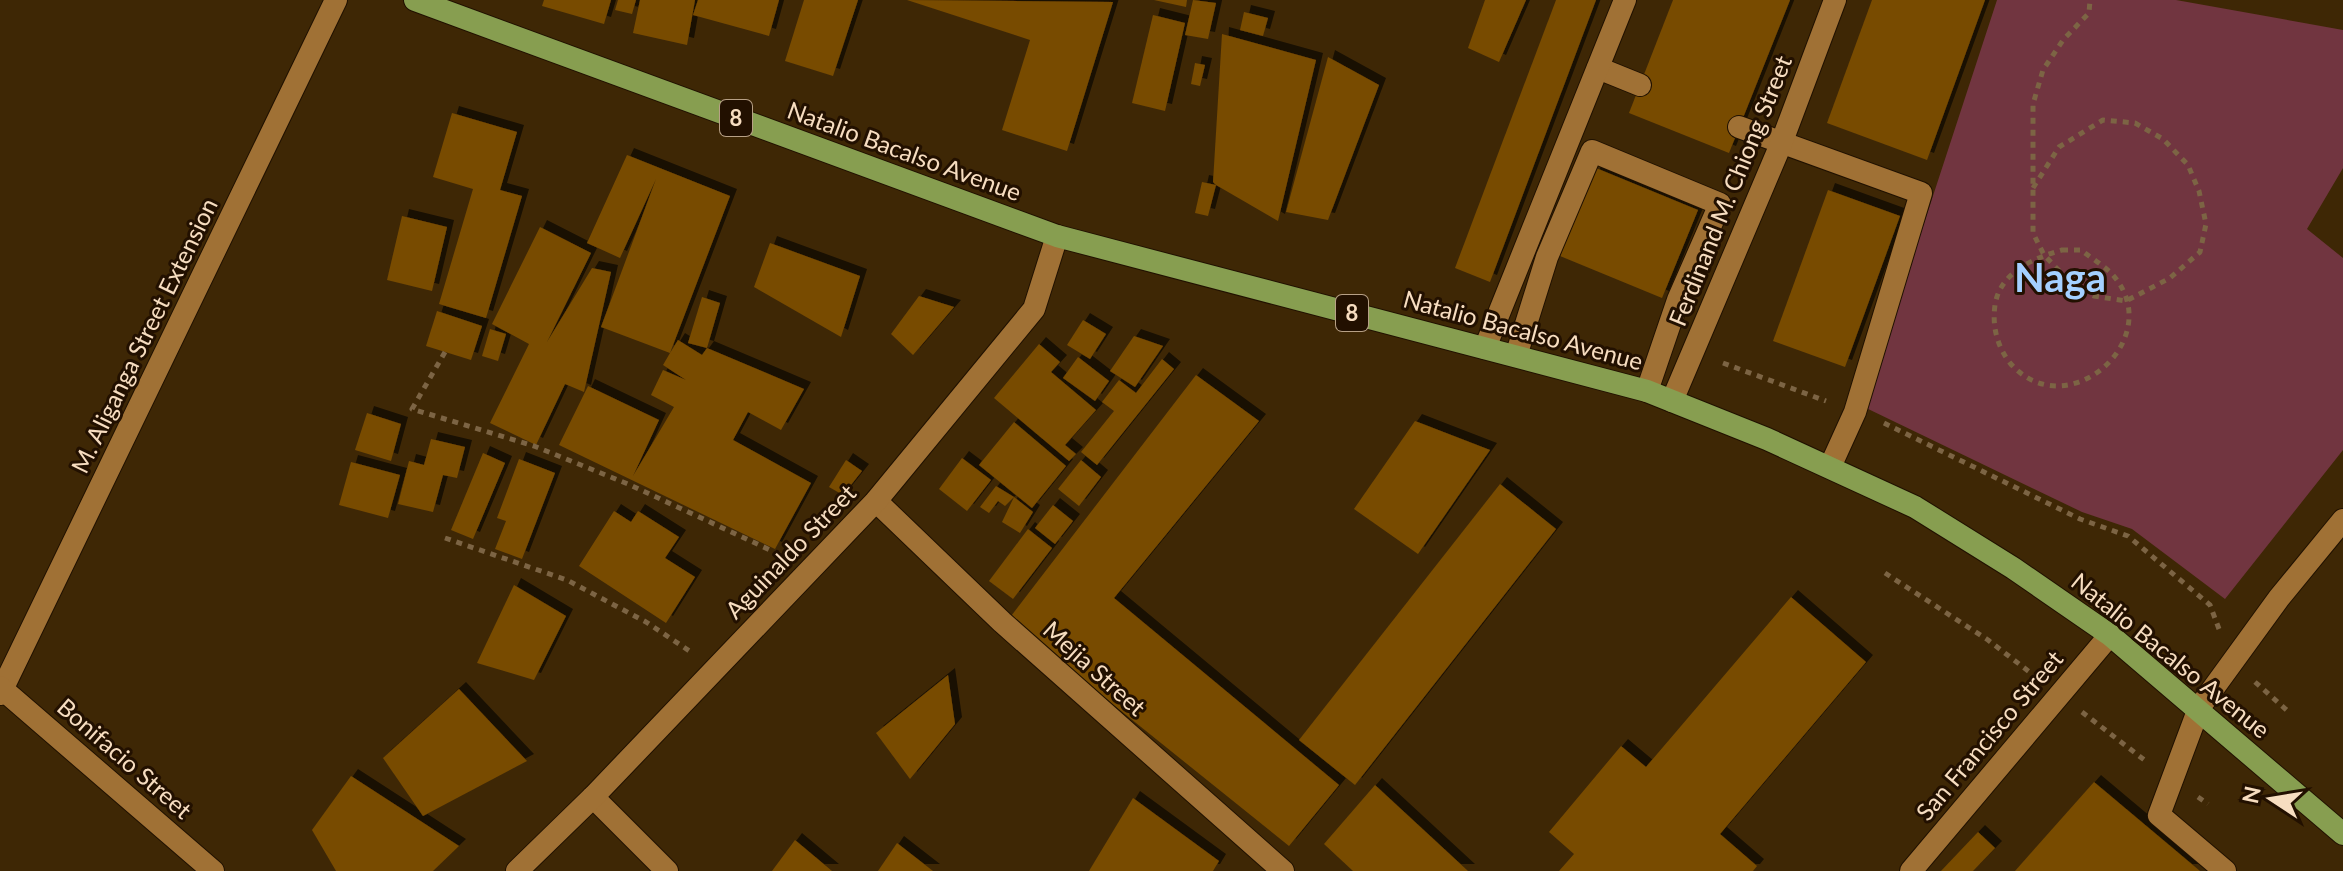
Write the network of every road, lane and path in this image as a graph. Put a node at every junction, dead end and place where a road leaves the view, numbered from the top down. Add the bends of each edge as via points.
1 (336, 0) edge
2 (415, 0) edge
3 (1625, 0) edge
4 (1835, 0) edge
5 (2090, 0) edge
6 (1598, 68) junction
7 (1640, 85) dead end
8 (1739, 127) dead end
9 (1781, 144) junction
10 (2033, 188) junction
11 (1057, 236) junction
12 (2044, 255) junction
13 (2126, 301) junction
14 (1485, 348) junction
15 (1693, 351) junction
16 (445, 352) dead end
17 (1516, 356) junction
18 (1647, 391) junction
19 (1672, 401) junction
20 (1855, 412) junction
21 (1830, 467) junction
22 (876, 501) junction
23 (2343, 520) edge
24 (445, 538) dead end
25 (808, 571) junction
26 (2110, 635) junction
27 (2232, 662) junction
28 (716, 668) junction
29 (1, 690) edge
30 (2199, 708) junction
31 (2290, 713) dead end
32 (593, 797) junction
33 (2343, 834) edge
34 (213, 871) edge
35 (517, 871) edge
36 (667, 871) edge
37 (1283, 871) edge
38 (1911, 871) edge
39 (2225, 871) edge

1 - 29 street, M. Aliganga Street Extension
2 - 11 highway, Natalio Bacalso Avenue / 8
3 - 6 street
4 - 9 street, Ferdinand M. Chiong Street
5 - 10 path via 2089,13 2043,70 2033,104
6 - 7 street
6 - 14 street
8 - 9 street
9 - 15 street, Ferdinand M. Chiong Street
9 - 20 street via 1921,193
10 - 12 path via 2033,233
10 - 13 path via 2059,147 2103,120 2135,123 2163,139 2188,165 2206,224 2200,252 2170,278
11 - 14 highway, Natalio Bacalso Avenue / 8
11 - 22 street, Aguinaldo Street via 1034,309
12 - 13 path via 2068,280 2094,296
12 - 13 path via 2081,250 2110,273
12 - 13 path via 2018,269 1996,301 1997,340 2023,377 2042,386 2071,385 2097,372 2123,346 2130,323
14 - 17 highway, Natalio Bacalso Avenue / 8
15 - 19 street, Ferdinand M. Chiong Street
15 - 20 path
16 - 25 path via 412,409 575,462
17 - 18 highway, Natalio Bacalso Avenue / 8
17 - 18 street via 1547,257 1592,151 1720,204 1678,300
18 - 19 highway, Natalio Bacalso Avenue / 8
19 - 21 highway, Natalio Bacalso Avenue / 8
20 - 21 street
20 - 27 path via 2080,519 2128,536 2210,605
21 - 26 highway, Natalio Bacalso Avenue / 8 via 1915,507
22 - 25 street, Aguinaldo Street
22 - 37 street, Mejia Street via 1002,622
23 - 27 street
24 - 28 path via 567,580 646,622
25 - 28 street, Aguinaldo Street
26 - 30 highway, Natalio Bacalso Avenue / 8
26 - 38 street, San Francisco Street
27 - 30 street
27 - 31 path
28 - 32 street, Aguinaldo Street
29 - 34 street, Bonifacio Street
30 - 33 highway, Natalio Bacalso Avenue / 8
30 - 39 street via 2159,815
32 - 35 street, Aguinaldo Street
32 - 36 street

